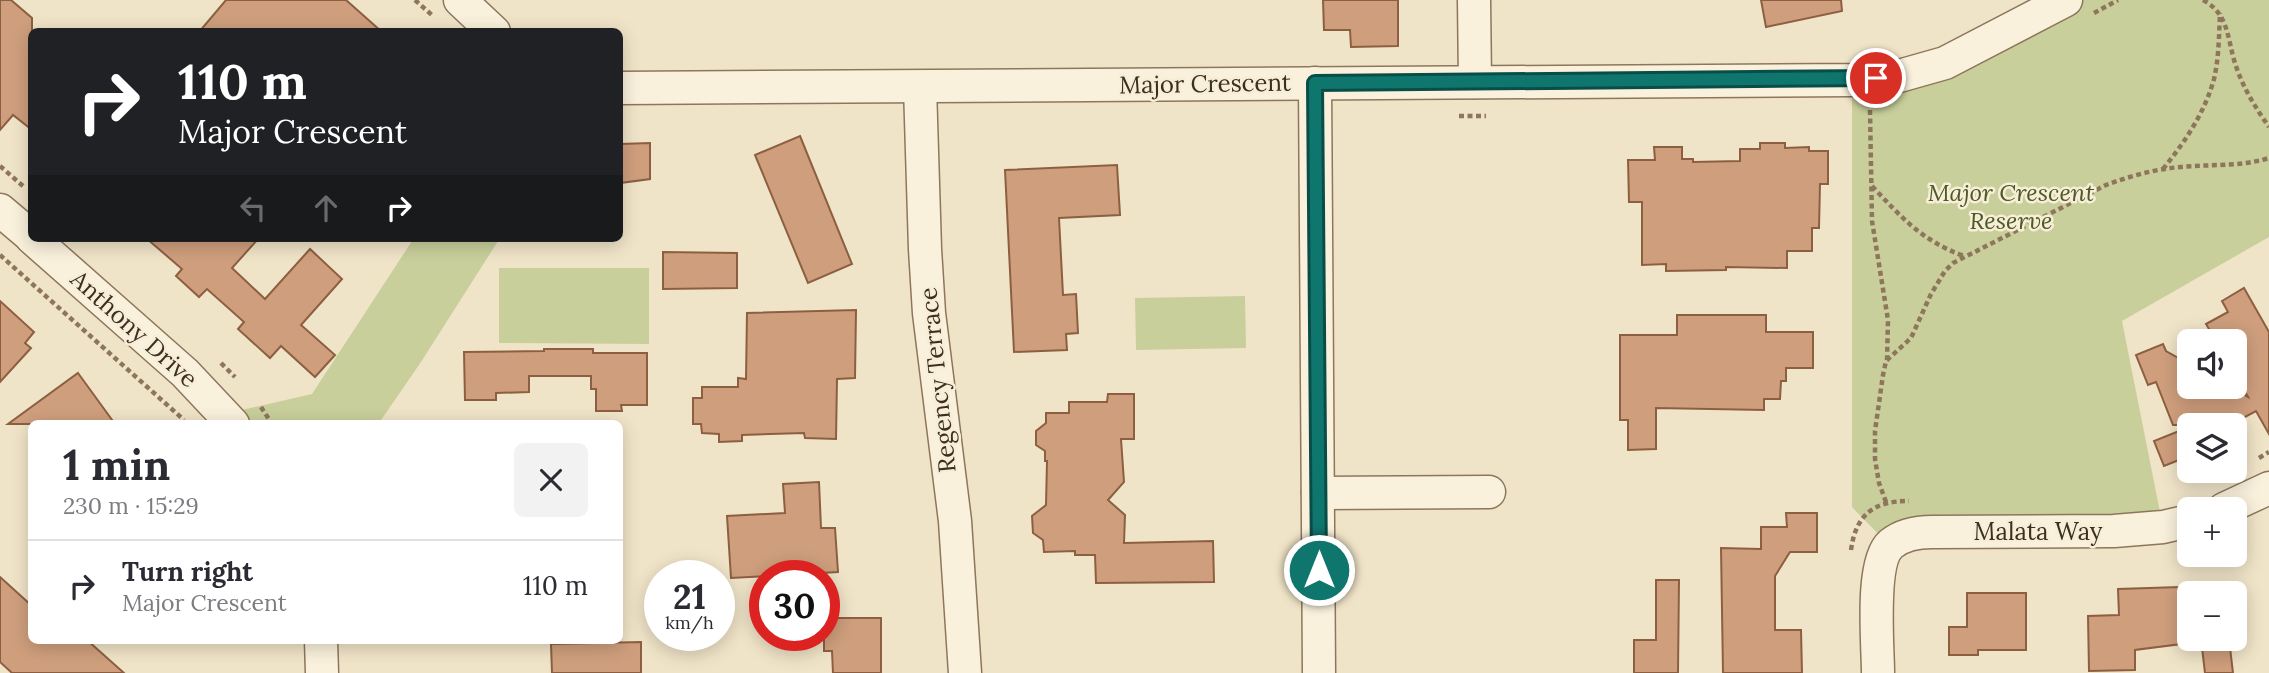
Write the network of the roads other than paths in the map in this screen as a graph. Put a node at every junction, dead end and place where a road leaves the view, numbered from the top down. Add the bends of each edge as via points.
1 (460, 0) edge
2 (1474, 0) edge
3 (2066, 0) edge
4 (490, 28) edge
5 (1475, 82) junction
6 (1315, 83) junction
7 (920, 87) junction
8 (623, 88) edge
9 (0, 210) edge
10 (28, 234) edge
11 (37, 242) edge
12 (229, 420) edge
13 (2269, 488) edge
14 (1489, 492) dead end
15 (1318, 493) junction
16 (2247, 498) edge
17 (2177, 524) edge
18 (321, 644) edge
19 (322, 673) edge
20 (965, 673) edge
21 (1319, 673) edge
22 (1878, 673) edge

1 - 4 street
2 - 5 street
3 - 5 street, Major Crescent via 1957,58 1899,76
5 - 6 street, Major Crescent
6 - 7 street, Major Crescent
6 - 15 street
7 - 8 street, Major Crescent
7 - 20 street, Regency Terrace via 929,313 955,521
9 - 10 street, Anthony Drive
11 - 12 street, Anthony Drive via 168,358
13 - 16 street
14 - 15 street
15 - 21 street
17 - 22 street, Malata Way via 2114,531 1921,532 1899,539 1883,556 1877,585
18 - 19 street

